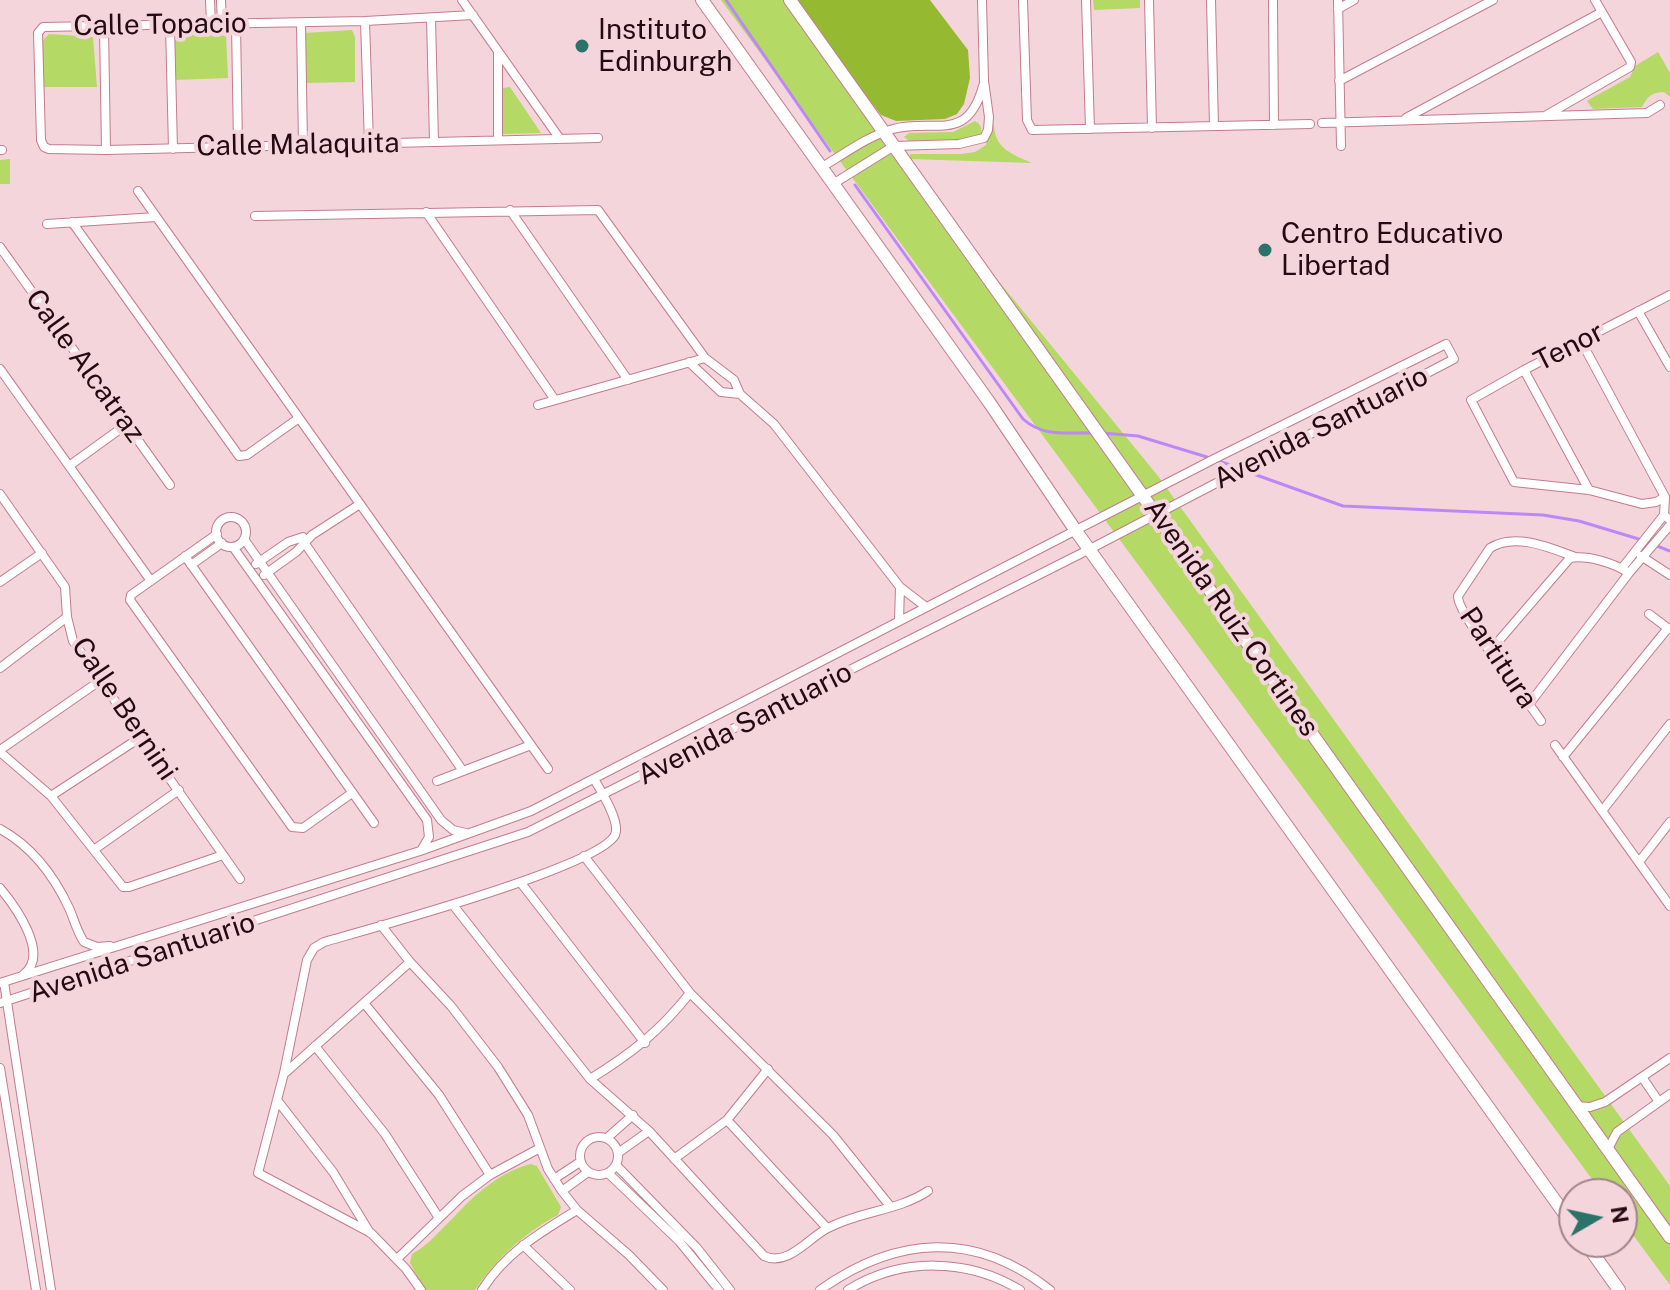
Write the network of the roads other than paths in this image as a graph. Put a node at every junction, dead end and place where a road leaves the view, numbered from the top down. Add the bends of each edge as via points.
1 (210, 0) edge
2 (221, 0) edge
3 (462, 0) edge
4 (702, 0) edge
5 (790, 0) edge
6 (982, 0) edge
7 (1023, 0) edge
8 (1086, 0) edge
9 (1149, 0) edge
10 (1211, 0) edge
11 (1273, 0) edge
12 (1354, 0) edge
13 (1493, 0) edge
14 (1595, 0) edge
15 (1338, 4) edge
16 (1602, 12) junction
17 (473, 15) junction
18 (431, 18) junction
19 (365, 21) junction
20 (301, 23) junction
21 (236, 24) junction
22 (211, 25) junction
23 (222, 25) junction
24 (170, 26) junction
25 (104, 27) junction
26 (498, 52) junction
27 (984, 81) junction
28 (1339, 81) junction
29 (1660, 105) dead end
30 (1544, 116) junction
31 (1402, 121) junction
32 (1322, 123) dead end
33 (1340, 123) junction
34 (1310, 124) dead end
35 (1274, 125) junction
36 (1214, 126) junction
37 (1152, 128) junction
38 (1090, 129) junction
39 (884, 132) junction
40 (598, 138) dead end
41 (560, 139) junction
42 (41, 140) joint
43 (498, 140) junction
44 (434, 142) junction
45 (369, 144) junction
46 (303, 145) junction
47 (238, 146) junction
48 (894, 146) junction
49 (1341, 146) dead end
50 (173, 149) junction
51 (106, 150) junction
52 (822, 167) junction
53 (833, 184) junction
54 (138, 191) dead end
55 (510, 210) junction
56 (426, 212) junction
57 (255, 216) dead end
58 (156, 217) junction
59 (72, 222) junction
60 (47, 224) dead end
61 (0, 247) edge
62 (1670, 295) edge
63 (1638, 311) junction
64 (1581, 341) junction
65 (705, 358) junction
66 (689, 362) junction
67 (1670, 367) edge
68 (0, 369) edge
69 (1524, 370) junction
70 (628, 380) junction
71 (740, 394) junction
72 (555, 400) junction
73 (538, 405) dead end
74 (299, 418) junction
75 (127, 424) junction
76 (69, 466) junction
77 (170, 485) dead end
78 (1589, 490) junction
79 (0, 494) edge
80 (1144, 496) junction
81 (1665, 497) junction
82 (360, 504) junction
83 (1156, 513) junction
84 (1668, 520) edge
85 (1076, 531) junction
86 (217, 534) junction
87 (244, 539) junction
88 (303, 541) junction
89 (222, 543) junction
90 (233, 547) junction
91 (1637, 548) junction
92 (1090, 549) junction
93 (42, 553) junction
94 (1646, 554) junction
95 (185, 556) junction
96 (1575, 557) junction
97 (260, 562) junction
98 (191, 565) junction
99 (249, 570) junction
100 (1625, 571) junction
101 (268, 573) junction
102 (1670, 575) edge
103 (257, 580) junction
104 (151, 581) junction
105 (0, 582) edge
106 (900, 587) junction
107 (926, 607) junction
108 (1649, 614) dead end
109 (67, 617) junction
110 (899, 621) junction
111 (1669, 628) edge
112 (1490, 651) junction
113 (834, 655) junction
114 (0, 668) edge
115 (845, 672) junction
116 (101, 680) junction
117 (1530, 703) junction
118 (1541, 721) dead end
119 (1670, 724) edge
120 (141, 737) junction
121 (531, 745) junction
122 (1555, 745) dead end
123 (0, 751) edge
124 (1563, 757) junction
125 (548, 769) dead end
126 (463, 771) junction
127 (594, 779) junction
128 (437, 781) dead end
129 (179, 790) junction
130 (352, 793) junction
131 (604, 795) junction
132 (51, 796) junction
133 (1602, 811) junction
134 (1670, 822) edge
135 (374, 823) dead end
136 (0, 829) edge
137 (470, 833) junction
138 (95, 849) junction
139 (420, 851) junction
140 (223, 855) junction
141 (584, 856) junction
142 (1639, 862) junction
143 (240, 879) dead end
144 (521, 883) junction
145 (0, 888) edge
146 (291, 892) junction
147 (453, 905) junction
148 (1670, 906) edge
149 (297, 908) junction
150 (381, 925) junction
151 (125, 944) junction
152 (410, 962) junction
153 (19, 978) junction
154 (2, 983) edge
155 (690, 993) junction
156 (4, 1002) edge
157 (364, 1003) junction
158 (645, 1043) junction
159 (315, 1046) junction
160 (1670, 1058) edge
161 (0, 1068) edge
162 (768, 1069) junction
163 (284, 1073) junction
164 (1642, 1077) junction
165 (590, 1079) junction
166 (1670, 1094) edge
167 (277, 1100) junction
168 (1659, 1102) junction
169 (1575, 1106) junction
170 (633, 1115) junction
171 (727, 1120) junction
172 (649, 1131) junction
173 (607, 1138) junction
174 (540, 1148) junction
175 (1608, 1150) junction
176 (618, 1153) junction
177 (674, 1159) junction
178 (580, 1162) junction
179 (616, 1165) junction
180 (588, 1172) junction
181 (608, 1173) junction
182 (490, 1175) junction
183 (554, 1179) junction
184 (562, 1191) junction
185 (928, 1191) dead end
186 (1558, 1205) edge
187 (890, 1206) junction
188 (577, 1210) junction
189 (439, 1218) junction
190 (827, 1228) junction
191 (371, 1233) junction
192 (1670, 1237) edge
193 (523, 1245) junction
194 (1596, 1258) edge
195 (397, 1259) junction
196 (36, 1290) edge
197 (51, 1290) edge
198 (421, 1290) edge
199 (482, 1290) edge
200 (570, 1290) edge
201 (663, 1290) edge
202 (719, 1290) edge
203 (730, 1290) edge
204 (820, 1290) edge
205 (848, 1290) edge
206 (1020, 1290) edge
207 (1050, 1290) edge
208 (1619, 1290) edge

1 - 22 street
2 - 23 street
3 - 17 street
4 - 52 main road
5 - 39 main road, Avenida Ruiz Cortines
6 - 27 street
7 - 38 street via 1027,124 1036,131
8 - 38 street
9 - 37 street
10 - 36 street
11 - 35 street
12 - 15 street
13 - 28 street
14 - 16 street
15 - 28 street
16 - 30 street via 1631,62 1629,68
16 - 31 street
17 - 18 street, Calle Topacio
17 - 26 street
18 - 19 street, Calle Topacio
18 - 44 street
19 - 20 street, Calle Topacio
19 - 45 street
20 - 21 street, Calle Topacio
20 - 46 street
21 - 23 street, Calle Topacio
21 - 47 street
22 - 23 street, Calle Topacio
22 - 24 street, Calle Topacio
24 - 25 street, Calle Topacio
24 - 50 street
25 - 42 street, Calle Topacio via 40,29
25 - 51 street
26 - 41 street
26 - 43 street
27 - 39 street via 974,109 957,124
27 - 48 street via 989,125 984,138
28 - 33 street
29 - 30 street via 1647,113
30 - 31 street
31 - 33 street
32 - 33 street
33 - 49 street
34 - 35 street
35 - 36 street
36 - 37 street
37 - 38 street
39 - 48 main road, Avenida Ruiz Cortines
39 - 52 street
40 - 41 street, Calle Malaquita
41 - 43 street, Calle Malaquita
42 - 51 street, Calle Malaquita via 49,149
43 - 44 street, Calle Malaquita
44 - 45 street, Calle Malaquita
45 - 46 street, Calle Malaquita
46 - 47 street, Calle Malaquita
47 - 50 street, Calle Malaquita
48 - 53 street
48 - 80 main road, Avenida Ruiz Cortines
50 - 51 street, Calle Malaquita
52 - 53 main road
53 - 85 main road
54 - 58 street
55 - 56 street
55 - 65 street via 602,212
55 - 70 street
56 - 57 street
56 - 72 street
58 - 59 street
58 - 74 street
59 - 60 street
59 - 74 street via 239,456
61 - 75 street, Calle Alcatraz
62 - 63 street, Tenor
63 - 64 street, Tenor
63 - 67 street
64 - 69 street, Tenor
64 - 81 street
65 - 66 street
65 - 71 street via 734,380
66 - 70 street
66 - 71 street via 721,392
68 - 76 street
69 - 78 street
69 - 78 street, Tenor via 1471,403 1512,480
70 - 72 street
71 - 106 street via 774,424
72 - 73 street
74 - 82 street
75 - 76 street
75 - 77 street, Calle Alcatraz
76 - 104 street
78 - 81 street via 1642,504
79 - 93 street, Calle Bernini
80 - 83 main road, Avenida Ruiz Cortines
80 - 83 street, Avenida Santuario via 1446,344 1454,359
80 - 85 street, Avenida Santuario
81 - 84 street
82 - 88 street
82 - 121 street
83 - 92 street, Avenida Santuario
83 - 169 main road, Avenida Ruiz Cortines
84 - 91 street via 1652,529
84 - 94 street
85 - 92 main road
85 - 107 street, Avenida Santuario
86 - 87 street via 219,524 232,517 244,525
86 - 89 street
86 - 95 street
87 - 90 street
87 - 97 street
88 - 97 street via 288,542
88 - 101 street
88 - 126 street
89 - 90 street
89 - 98 street
90 - 99 street
91 - 94 street
91 - 100 street
92 - 115 street, Avenida Santuario
92 - 186 main road
93 - 105 street
93 - 109 street, Calle Bernini via 65,587
94 - 100 street
94 - 102 street
95 - 98 street
95 - 104 street
96 - 100 street
96 - 112 street via 1565,561
96 - 112 street, Partitura via 1541,544 1505,542 1490,548 1458,601
97 - 99 street
97 - 101 street
98 - 130 street
99 - 103 street
100 - 117 street
101 - 103 street
101 - 137 street via 441,820 453,830
103 - 139 street via 427,820 429,837
104 - 130 street via 130,600 292,827 303,828
106 - 107 street
106 - 110 street
107 - 110 street, Avenida Santuario
108 - 111 street
109 - 114 street
109 - 116 street, Calle Bernini via 73,641
110 - 113 street, Avenida Santuario
111 - 124 street
112 - 117 street, Partitura
113 - 115 street
113 - 127 street, Avenida Santuario
115 - 131 street, Avenida Santuario
116 - 120 street, Calle Bernini
116 - 123 street
117 - 118 street, Partitura
119 - 133 street
120 - 129 street, Calle Bernini
120 - 132 street
121 - 125 street
121 - 126 street
122 - 124 street
123 - 132 street
124 - 133 street
126 - 128 street
127 - 131 street
127 - 137 street, Avenida Santuario via 531,811
129 - 138 street
129 - 140 street, Calle Bernini
130 - 135 street
131 - 141 street via 617,832
131 - 149 street, Avenida Santuario via 507,841
132 - 138 street
133 - 142 street
134 - 142 street
136 - 151 street via 28,848 45,869 84,942 97,947
137 - 139 street, Avenida Santuario
138 - 140 street via 118,883 129,887
139 - 146 street, Avenida Santuario
140 - 143 street, Calle Bernini
141 - 144 street
141 - 155 street
142 - 148 street
144 - 147 street
144 - 158 street
145 - 153 street via 34,950 32,968
146 - 149 street
146 - 151 street, Avenida Santuario
147 - 150 street
147 - 165 street
149 - 156 street, Avenida Santuario
150 - 152 street
150 - 163 street via 324,942 310,954
151 - 153 street, Avenida Santuario
152 - 157 street
152 - 174 street via 498,1067 528,1115
153 - 154 street, Avenida Santuario
154 - 156 street
155 - 158 street
155 - 162 street
156 - 197 street
157 - 159 street
157 - 182 street via 439,1095
158 - 165 street
159 - 163 street
159 - 189 street via 385,1134
160 - 164 street
161 - 196 street
162 - 171 street
162 - 187 street via 833,1135
163 - 167 street
164 - 168 street
164 - 169 street via 1600,1105
165 - 170 street
166 - 168 street
167 - 191 street via 333,1172
167 - 191 street via 258,1175
168 - 175 street via 1617,1132
169 - 175 main road, Avenida Ruiz Cortines
170 - 172 street
170 - 173 street
171 - 177 street
171 - 190 street
172 - 176 street
172 - 177 street
173 - 176 street
173 - 178 street via 588,1139 580,1149
174 - 182 street
174 - 183 street
175 - 192 main road, Avenida Ruiz Cortines
176 - 179 street
177 - 190 street via 764,1256 785,1258
178 - 180 street
178 - 183 street
179 - 181 street
179 - 203 street
180 - 181 street
180 - 184 street
181 - 202 street via 679,1241
182 - 189 street
183 - 184 street
184 - 188 street
185 - 187 street
187 - 190 street
188 - 193 street
188 - 201 street
189 - 195 street
191 - 195 street
193 - 199 street
193 - 200 street
194 - 208 main road
195 - 198 street
204 - 207 street via 878,1257 949,1247 1006,1262
205 - 206 street via 883,1272 944,1265 981,1272

